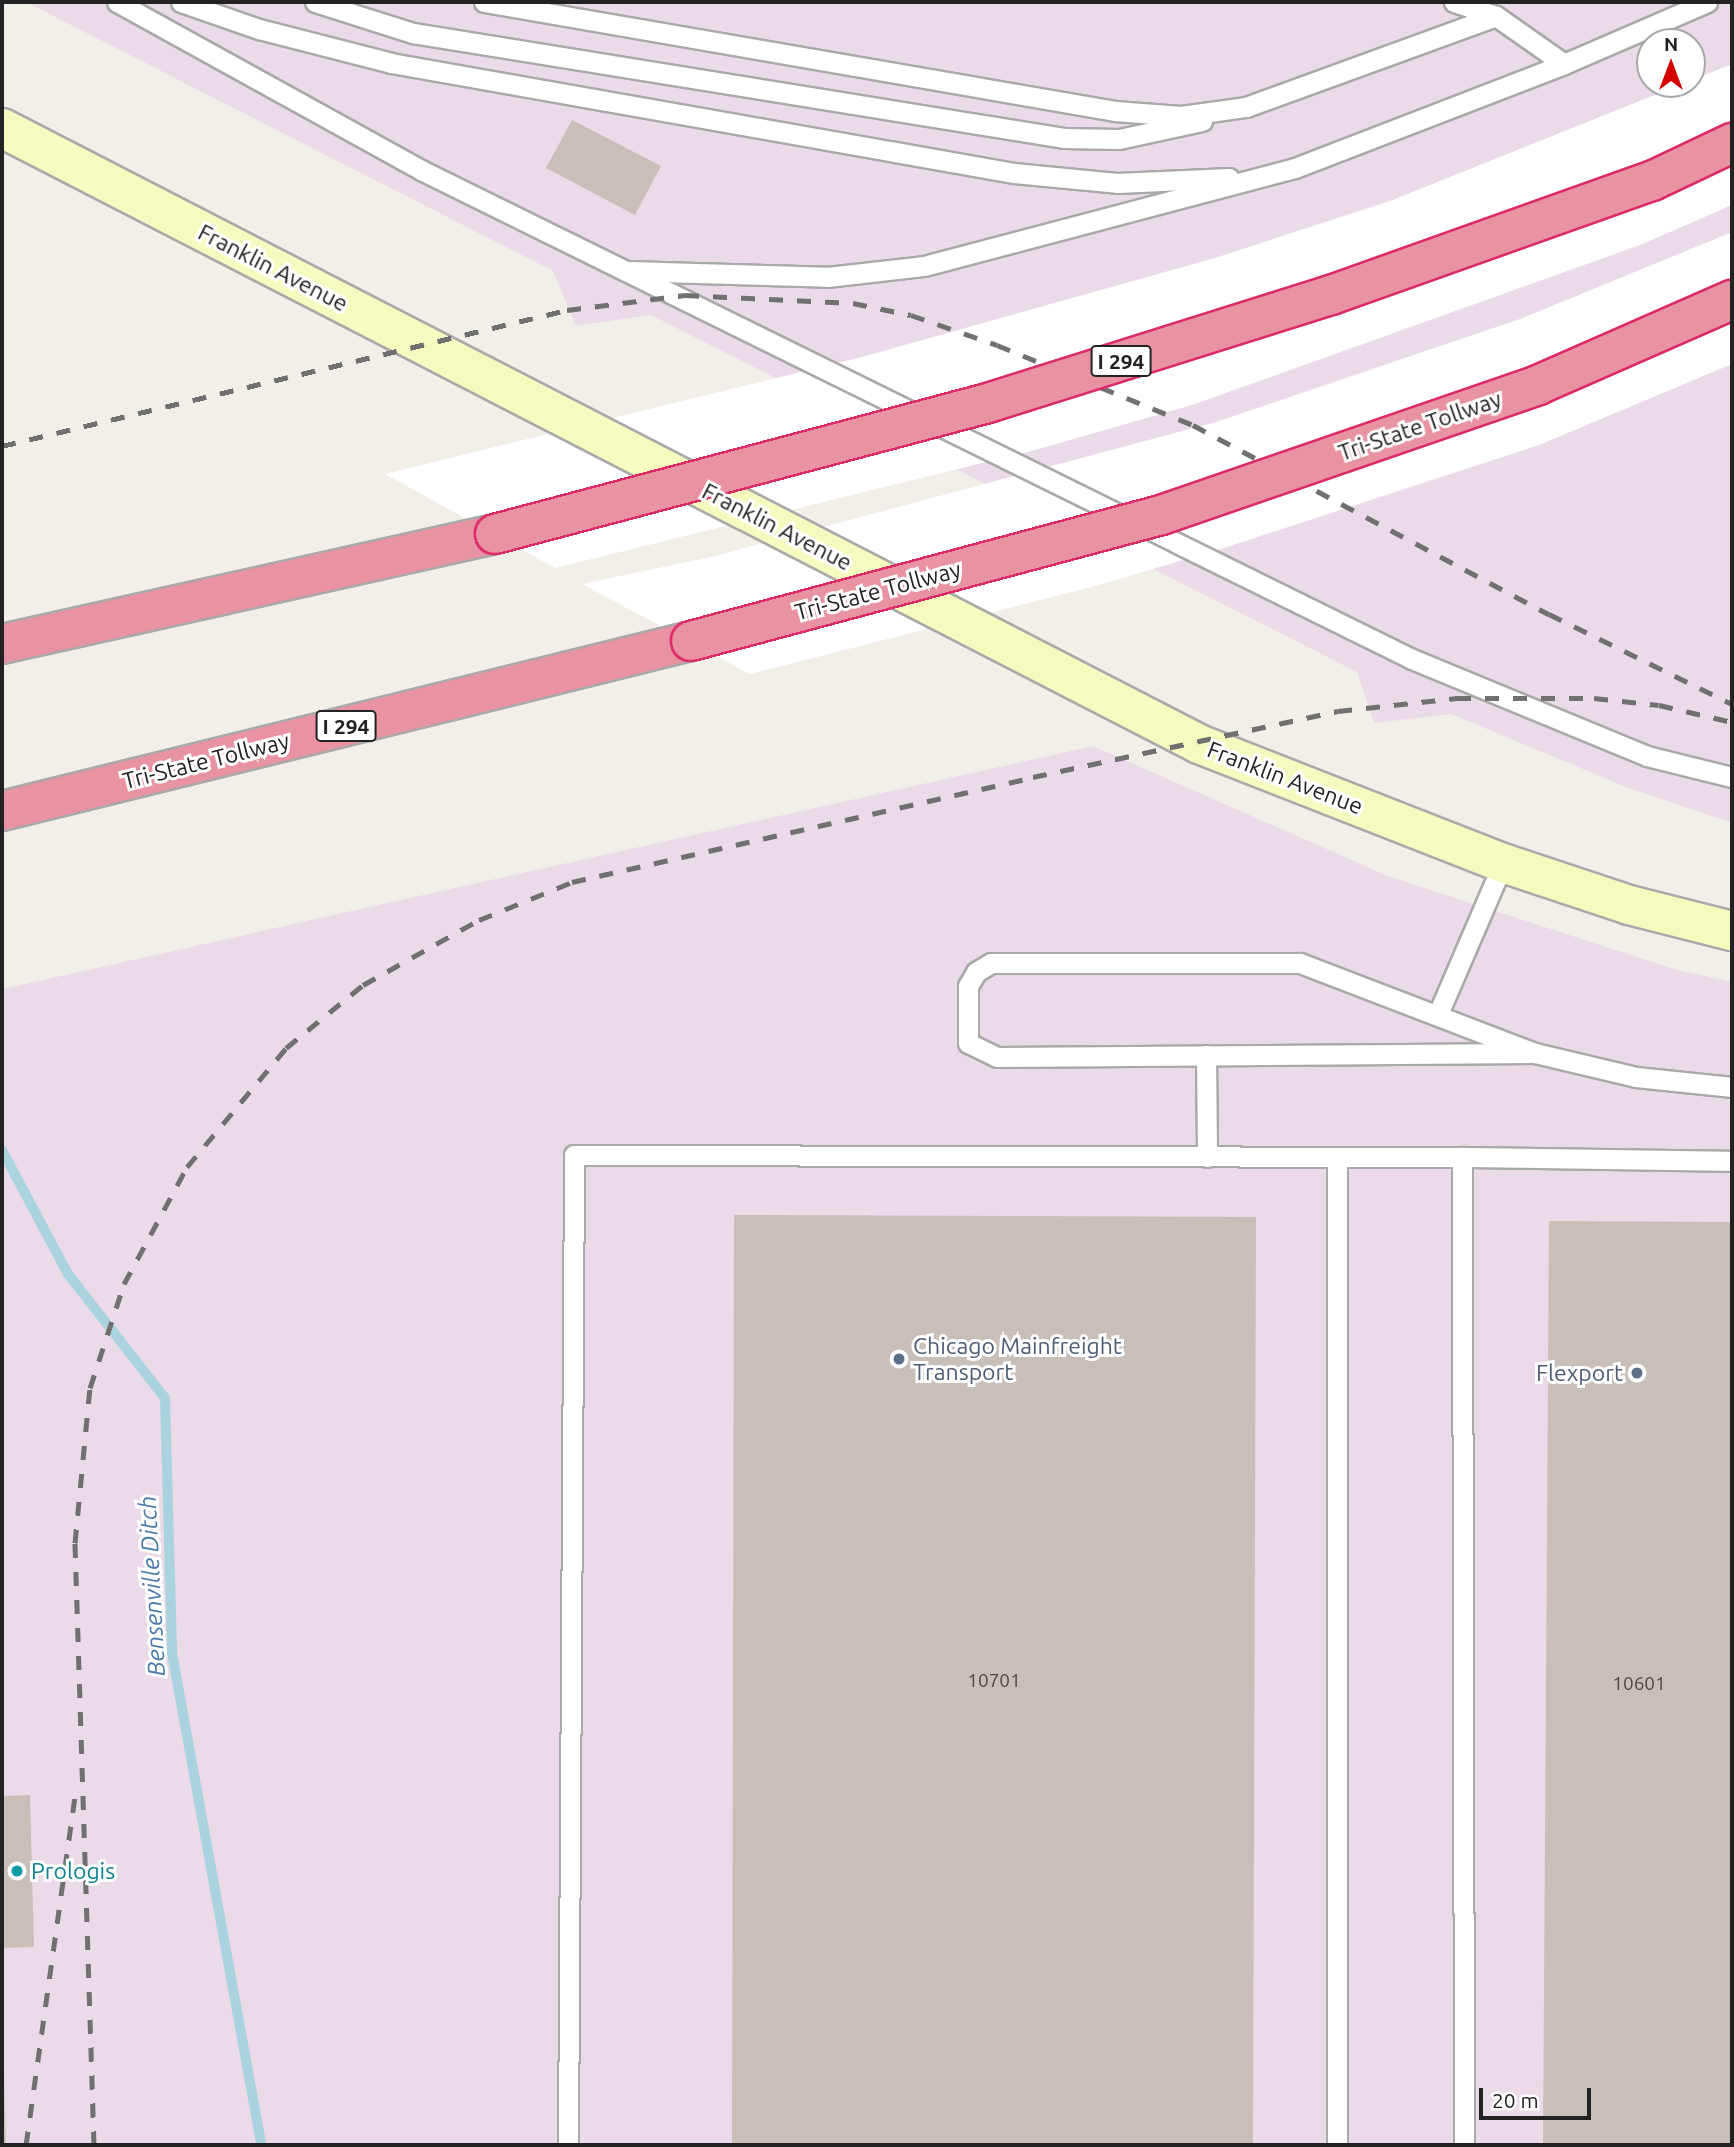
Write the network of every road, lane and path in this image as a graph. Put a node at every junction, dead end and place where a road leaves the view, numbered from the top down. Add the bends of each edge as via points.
1 (117, 2) edge
2 (181, 2) edge
3 (315, 2) edge
4 (484, 2) edge
5 (1454, 2) edge
6 (1707, 2) edge
7 (1496, 16) junction
8 (1564, 64) junction
9 (1246, 107) junction
10 (2, 128) edge
11 (1732, 143) edge
12 (1268, 176) junction
13 (622, 271) junction
14 (1732, 300) edge
15 (2, 644) edge
16 (1732, 777) edge
17 (2, 811) edge
18 (1503, 863) junction
19 (1732, 931) edge
20 (1438, 1014) junction
21 (1535, 1053) junction
22 (1206, 1055) junction
23 (1732, 1087) edge
24 (1207, 1157) junction
25 (1337, 1157) junction
26 (1462, 1157) junction
27 (1732, 1161) edge
28 (568, 2145) edge
29 (1337, 2145) edge
30 (1464, 2145) edge

1 - 13 lane via 421,170
2 - 12 lane via 259,29 391,62 1014,173 1116,183
3 - 9 lane via 413,33 1064,138 1119,139 1172,131
4 - 9 lane via 1115,111 1181,116
5 - 7 lane
6 - 8 lane
7 - 8 lane
7 - 9 lane
8 - 12 lane
10 - 18 main road, Franklin Avenue via 1199,744
11 - 15 highway, I 294, bridge via 1652,181 1305,304 988,403 495,534
12 - 13 lane via 924,267 827,277
13 - 16 lane via 1412,659 1647,756
14 - 17 highway, Tri-State Tollway / I 294, bridge via 1538,385 1161,516 691,641
18 - 19 main road, Franklin Avenue via 1629,905
18 - 20 lane
20 - 21 lane
20 - 22 lane via 1300,963 991,963 976,972 968,986 968,1044 979,1052 997,1057
21 - 22 lane
21 - 23 lane via 1636,1077
22 - 24 lane
24 - 25 lane
24 - 28 lane via 574,1155
25 - 26 lane
25 - 29 lane
26 - 27 lane
26 - 30 lane

